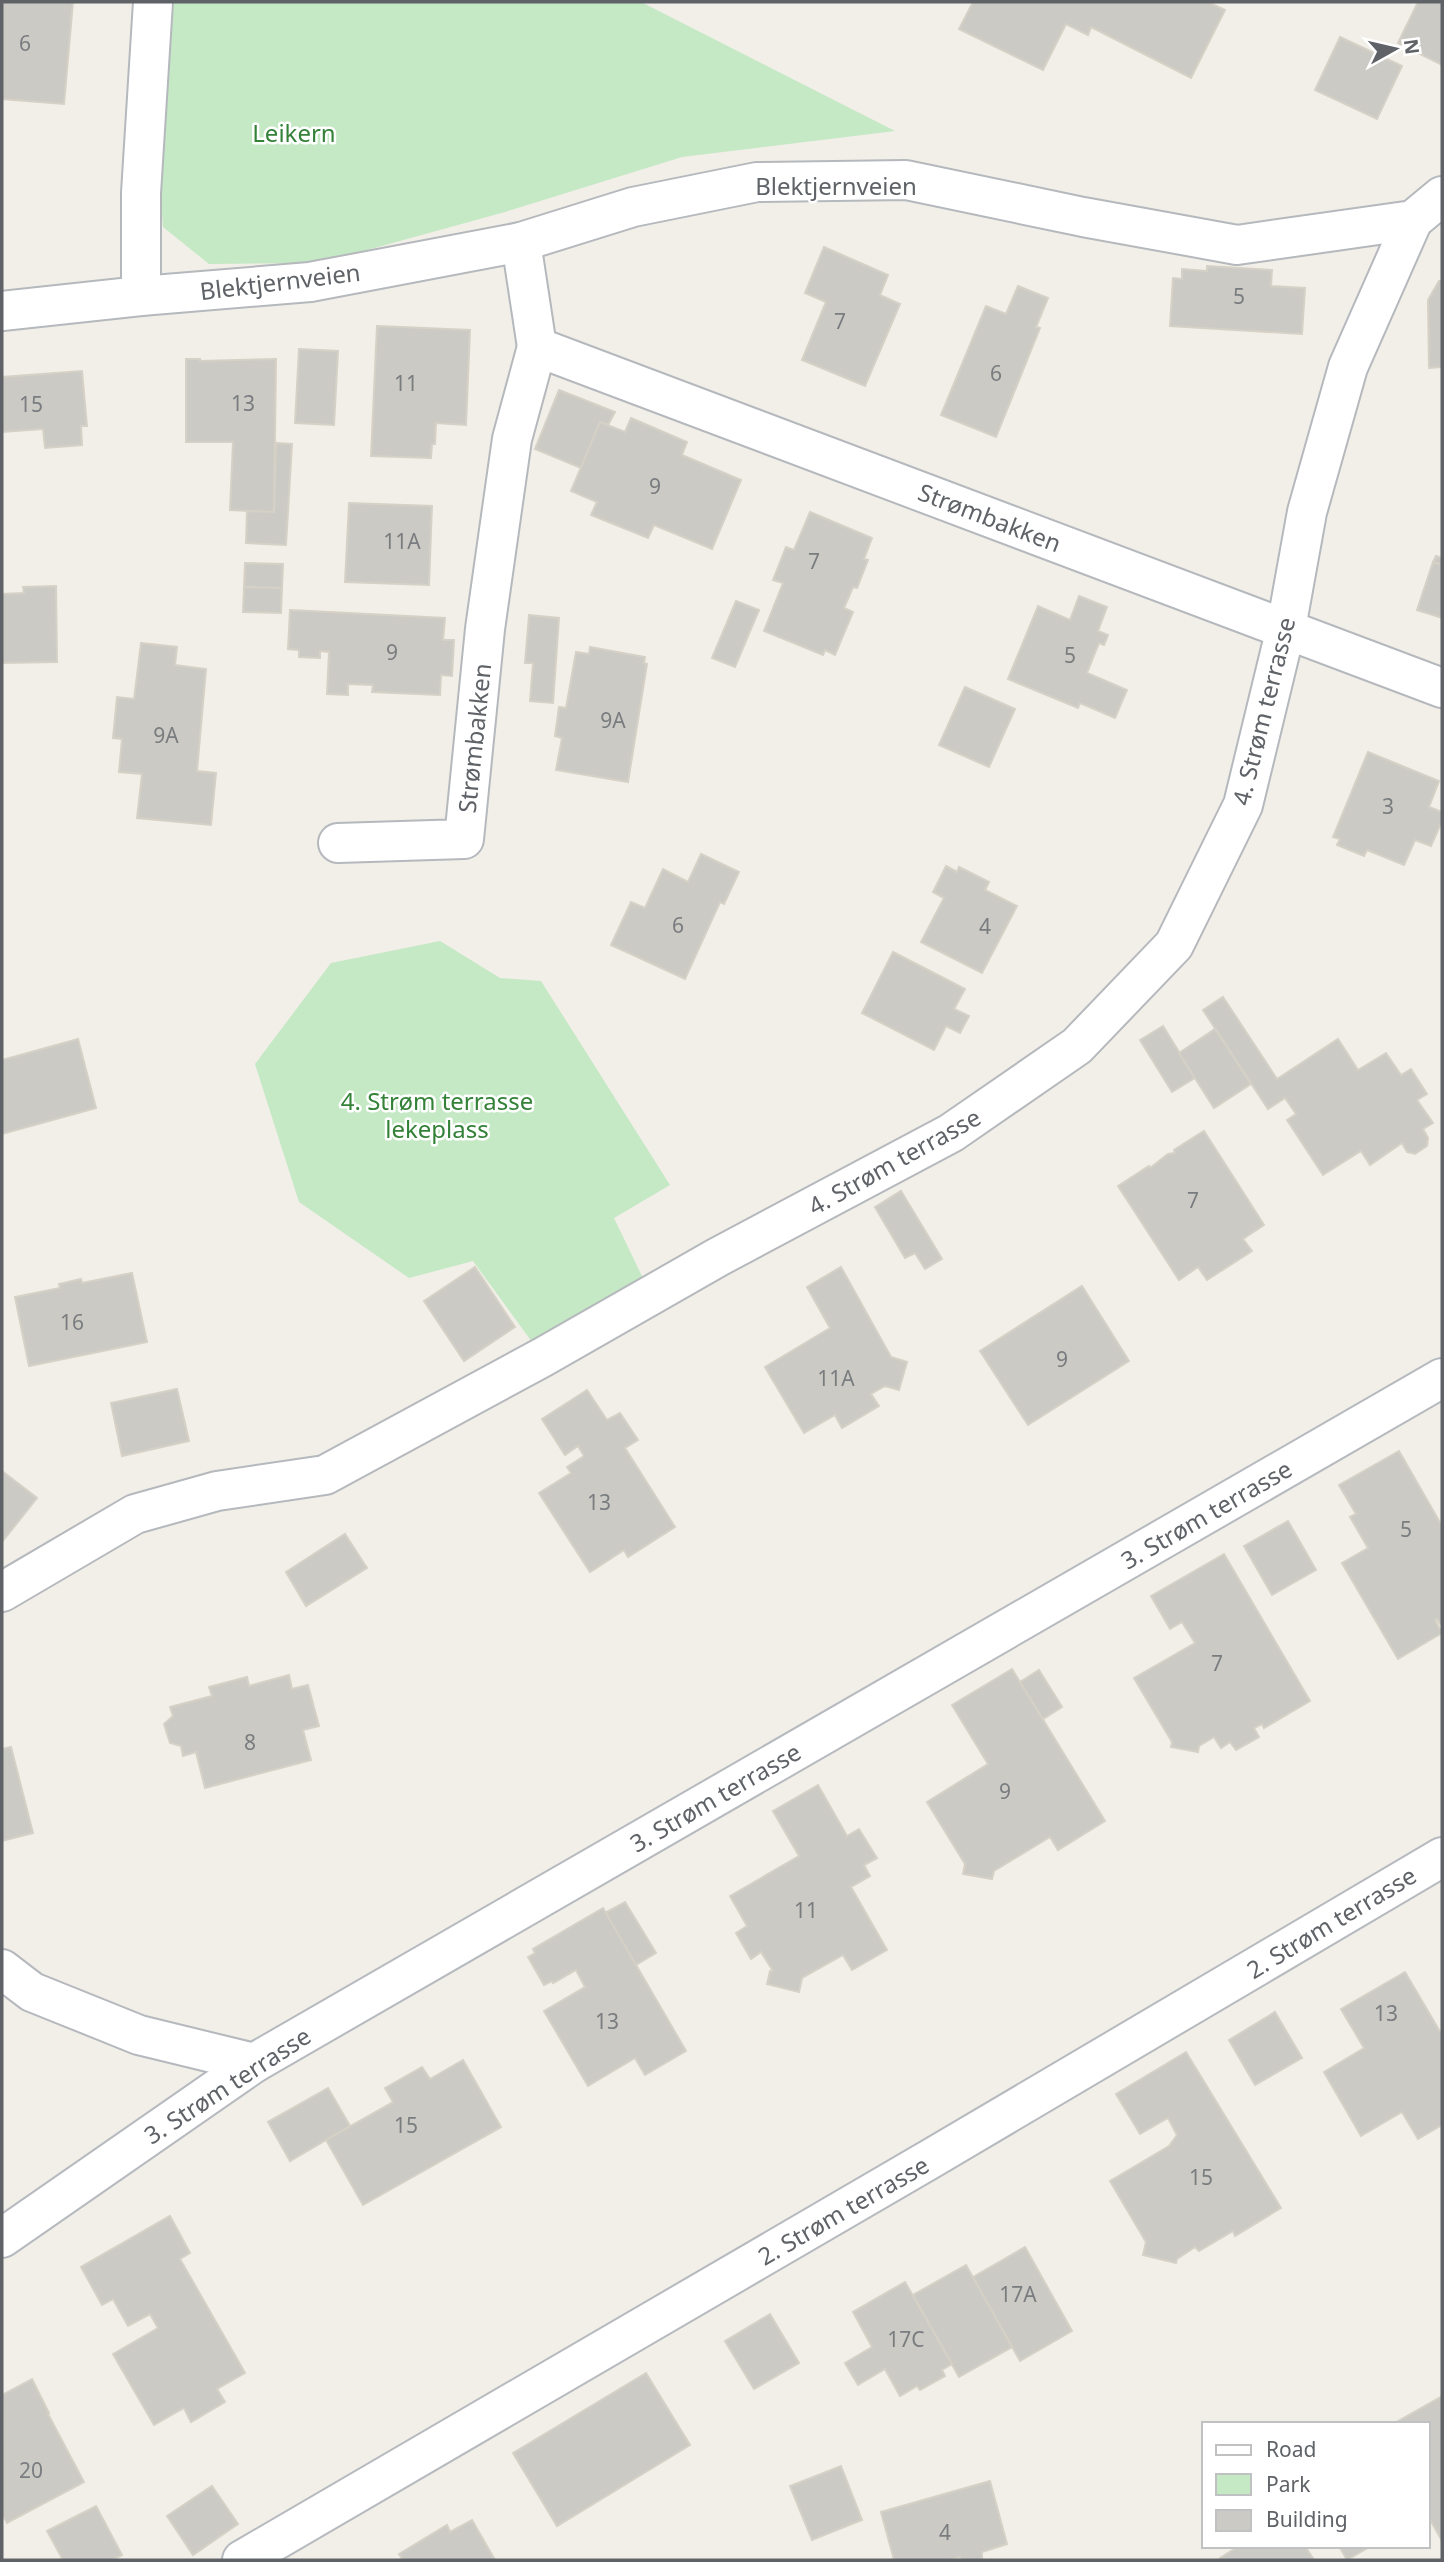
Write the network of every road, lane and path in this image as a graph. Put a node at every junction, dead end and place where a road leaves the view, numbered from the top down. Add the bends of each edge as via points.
1 (153, 2) edge
2 (1442, 196) edge
3 (1413, 220) junction
4 (521, 242) junction
5 (141, 296) junction
6 (2, 311) edge
7 (537, 348) junction
8 (1286, 628) junction
9 (1442, 688) edge
10 (338, 843) dead end
11 (1442, 1378) edge
12 (2, 1592) edge
13 (1442, 1857) edge
14 (2, 1969) edge
15 (254, 2063) junction
16 (2, 2238) edge
17 (242, 2560) edge

1 - 5 street via 141,192
2 - 3 street
3 - 4 street, Blektjernveien via 1237,245 906,180 757,182 633,207
3 - 8 street, 4. Strøm terrasse via 1348,367 1307,512
4 - 5 street, Blektjernveien via 310,282
4 - 7 street, Strømbakken
5 - 6 street, Blektjernveien
7 - 8 street, Strømbakken
7 - 10 street, Strømbakken via 512,439 485,629 464,839
8 - 9 street, Strømbakken
8 - 12 street, 4. Strøm terrasse via 1242,804 1174,945 1077,1046 951,1133 325,1475 217,1491 135,1514
11 - 15 street, 3. Strøm terrasse
13 - 17 street, 2. Strøm terrasse
14 - 15 street via 32,1992 139,2035
15 - 16 street, 3. Strøm terrasse

